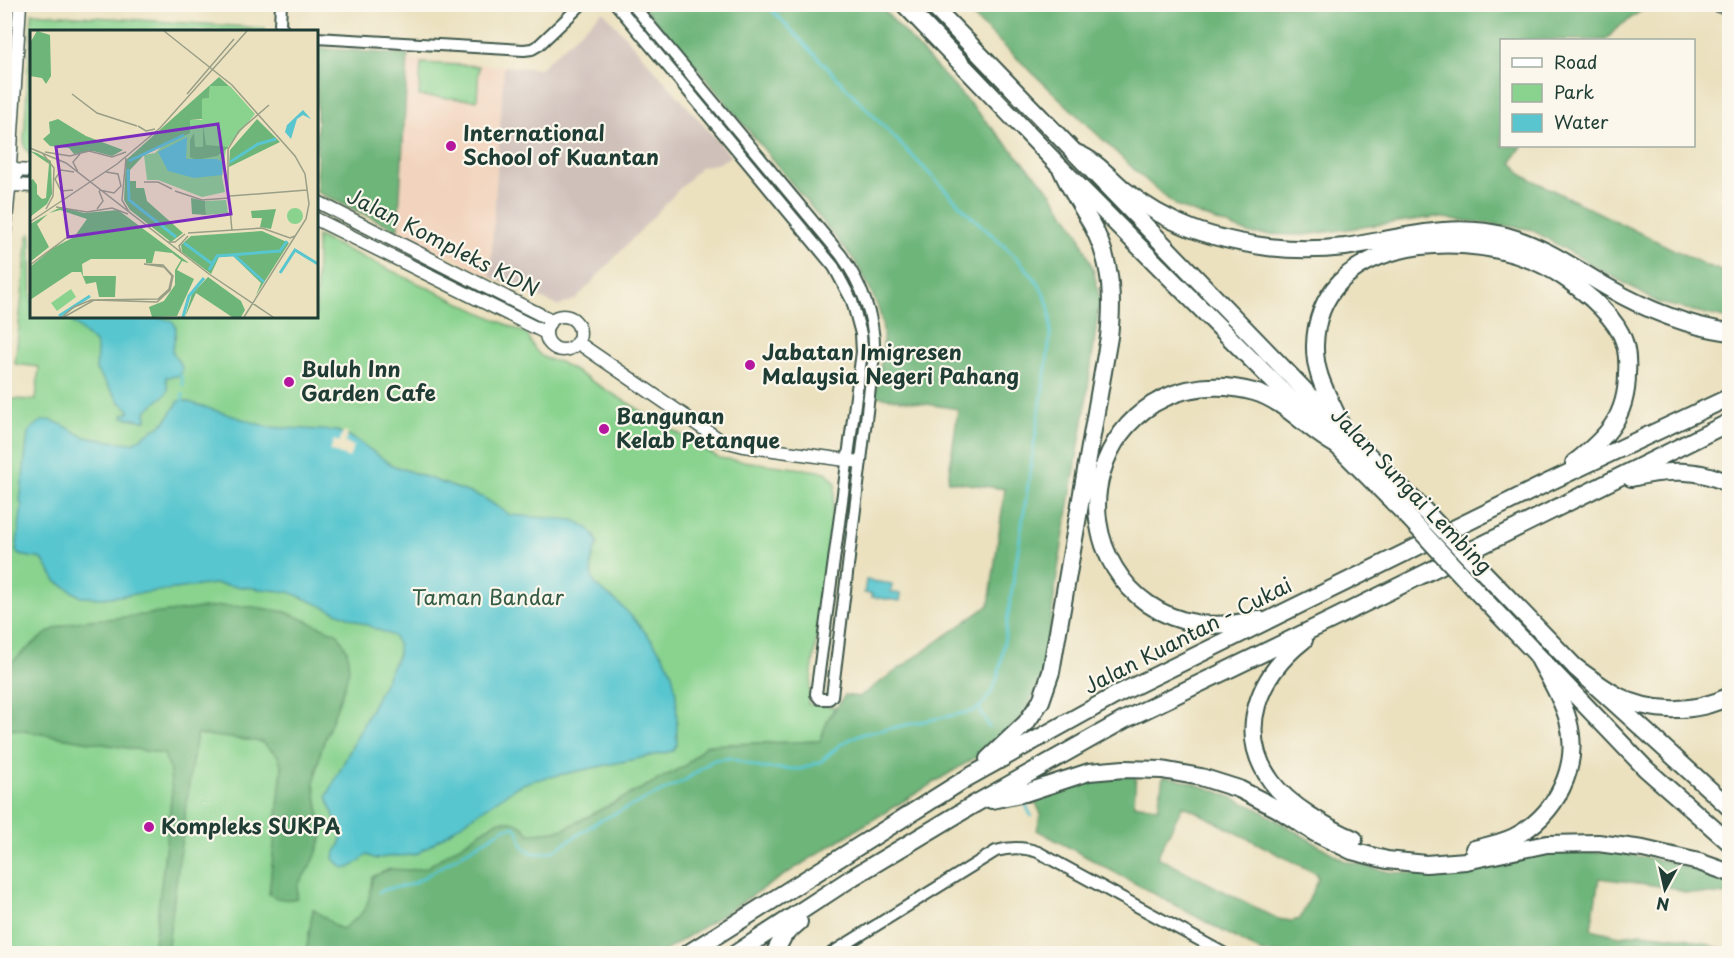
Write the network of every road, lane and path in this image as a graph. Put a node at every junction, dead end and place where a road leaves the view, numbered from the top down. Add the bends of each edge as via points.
1 (20, 4) edge
2 (281, 4) edge
3 (582, 4) edge
4 (616, 4) edge
5 (632, 4) edge
6 (903, 4) edge
7 (931, 4) edge
8 (283, 30) edge
9 (318, 38) edge
10 (1076, 153) junction
11 (759, 156) junction
12 (748, 165) junction
13 (10, 166) edge
14 (1061, 168) junction
15 (30, 171) edge
16 (30, 186) edge
17 (9, 189) edge
18 (318, 202) edge
19 (318, 220) edge
20 (4, 241) edge
21 (551, 320) junction
22 (1730, 332) edge
23 (546, 333) junction
24 (577, 342) junction
25 (1730, 397) edge
26 (1730, 423) edge
27 (1340, 438) junction
28 (846, 460) junction
29 (860, 462) junction
30 (1611, 481) junction
31 (1550, 482) junction
32 (1730, 485) edge
33 (1415, 512) junction
34 (1287, 611) junction
35 (1331, 620) junction
36 (1538, 657) junction
37 (1575, 667) junction
38 (1730, 696) edge
39 (967, 777) junction
40 (973, 805) junction
41 (1730, 808) edge
42 (1730, 843) edge
43 (1730, 873) edge
44 (853, 877) junction
45 (687, 954) edge
46 (735, 954) edge
47 (774, 954) edge
48 (830, 954) edge
49 (1225, 954) edge

1 - 13 street
2 - 8 street
3 - 9 street via 532,49
4 - 12 street
5 - 11 street
6 - 14 main road
7 - 10 main road
10 - 22 main road via 1167,219 1203,233 1269,247 1304,249 1344,247 1437,231 1505,236 1552,255 1669,317
10 - 27 main road, Jalan Sungai Lembing
11 - 12 street
11 - 29 street via 841,255 863,295 874,348
12 - 28 street via 834,267 852,301 862,351
13 - 15 street
13 - 17 street via 16,178
14 - 27 main road, Jalan Sungai Lembing
14 - 39 main road via 1104,252 1113,306 1109,337 1051,672 1041,701 1026,723
16 - 17 street
17 - 20 street
18 - 21 street, Jalan Kompleks KDN
19 - 23 street, Jalan Kompleks KDN
21 - 23 street
21 - 24 street via 560,316 574,320 579,328
23 - 24 street via 556,349 570,348
24 - 28 street via 720,440
25 - 31 main road, Jalan Kuantan - Cukai
26 - 30 main road
27 - 31 main road via 1322,388 1315,348 1327,298 1339,282 1377,256 1411,248 1451,244 1512,253 1556,271 1587,295 1615,324 1628,359 1624,403 1615,423 1599,443
27 - 33 main road, Jalan Sungai Lembing
27 - 34 main road via 1324,438 1256,392 1195,387 1168,395 1125,427 1107,456 1098,485 1098,527 1109,560 1122,580 1154,609 1193,623 1215,625
28 - 29 street
28 - 29 street via 816,694 820,699 832,696
30 - 32 main road via 1681,472
30 - 35 main road
31 - 34 main road, Jalan Kuantan - Cukai
33 - 36 main road, Jalan Sungai Lembing, bridge via 1479,594
33 - 37 main road, Jalan Sungai Lembing, bridge via 1493,582
34 - 39 main road, Jalan Kuantan - Cukai via 1120,693
35 - 36 main road via 1290,651 1264,685 1256,704 1255,750 1272,784 1287,798 1324,824 1371,846 1391,850 1465,852 1513,837 1548,810 1561,792 1570,768 1571,745 1569,722
35 - 40 main road via 1124,720
36 - 42 main road, Jalan Sungai Lembing via 1646,769
37 - 38 main road via 1619,696 1650,707 1711,705
37 - 41 main road, Jalan Sungai Lembing
39 - 45 main road, Jalan Kuantan - Cukai
40 - 43 main road via 1089,772 1162,770 1239,789 1316,833 1352,850 1387,860 1426,864 1466,861 1547,844 1598,843 1643,849
40 - 44 main road
44 - 46 main road
44 - 47 main road via 784,934
48 - 49 street via 996,851 1007,848 1038,852

